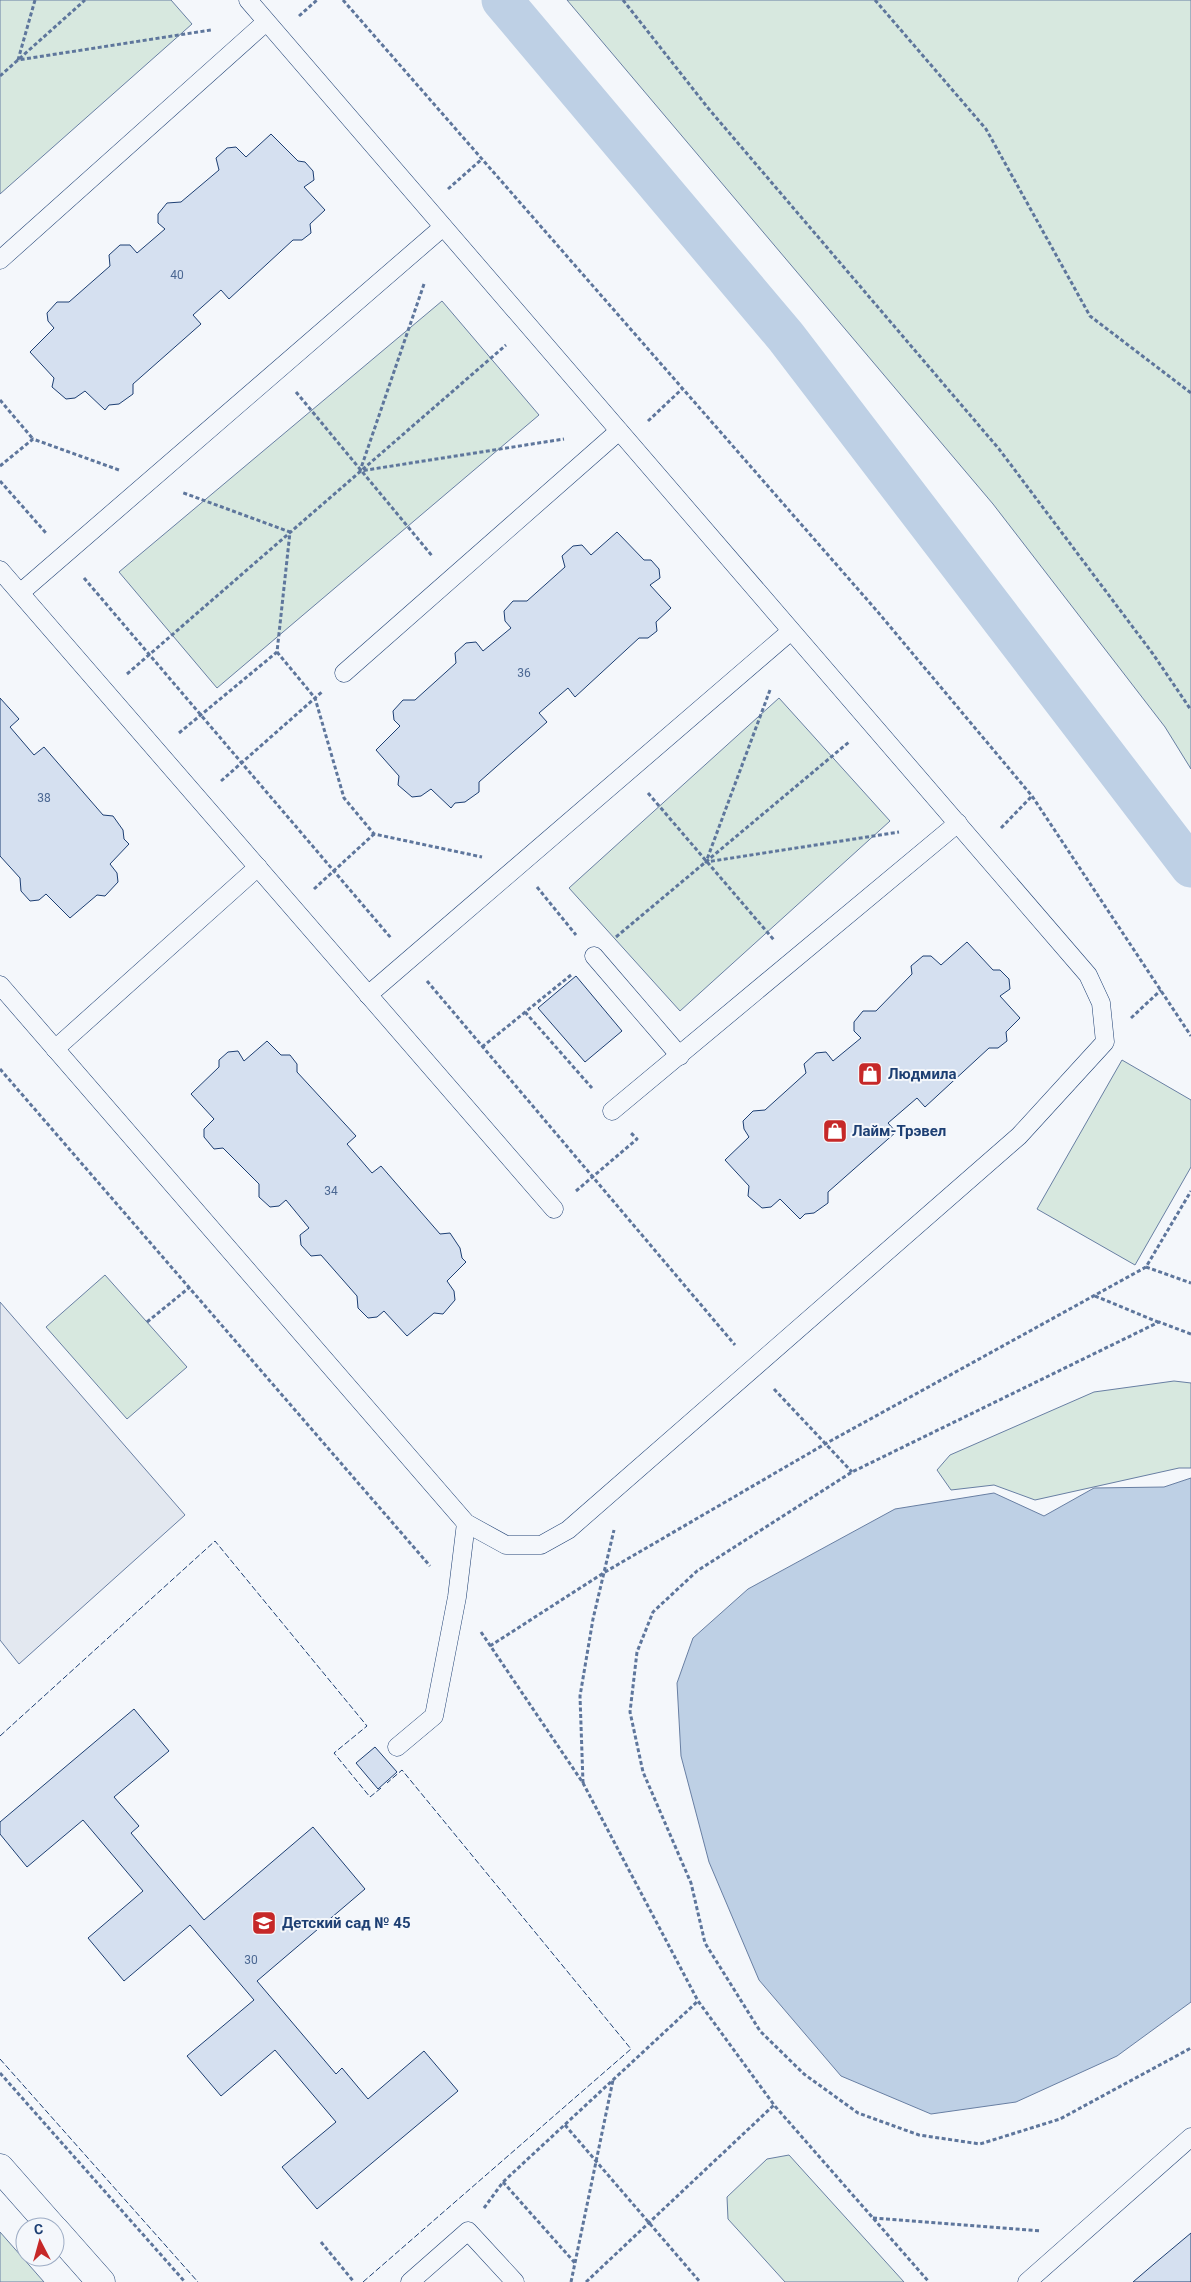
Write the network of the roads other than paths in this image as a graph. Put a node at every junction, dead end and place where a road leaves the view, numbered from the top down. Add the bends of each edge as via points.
1 (248, 0) edge
2 (266, 22) junction
3 (443, 227) junction
4 (0, 260) edge
5 (623, 435) junction
6 (0, 570) edge
7 (20, 593) junction
8 (792, 631) junction
9 (344, 673) road end
10 (958, 823) junction
11 (258, 868) junction
12 (594, 956) road end
13 (0, 985) edge
14 (368, 995) junction
15 (56, 1049) junction
16 (680, 1056) junction
17 (612, 1111) dead end
18 (554, 1209) dead end
19 (466, 1523) junction
20 (397, 1747) dead end
21 (1191, 2137) edge
22 (0, 2168) edge
23 (43, 2217) edge
24 (65, 2241) edge
25 (101, 2282) edge
26 (410, 2282) edge
27 (515, 2282) edge
28 (1027, 2282) edge

1 - 2 lane
2 - 3 lane
2 - 4 lane
3 - 5 lane
3 - 7 lane
5 - 8 lane
5 - 9 lane via 451,578
6 - 7 lane
7 - 11 lane
8 - 10 lane
8 - 14 lane
10 - 16 lane
10 - 19 lane via 1088,975 1102,1003 1105,1042 1018,1136 568,1530 541,1545 506,1545
11 - 14 lane
11 - 15 lane
12 - 16 lane
13 - 15 lane
14 - 18 lane
15 - 19 lane
16 - 17 lane
19 - 20 lane via 457,1597 434,1716
21 - 28 lane
22 - 23 street
24 - 25 street
26 - 27 lane via 468,2231

